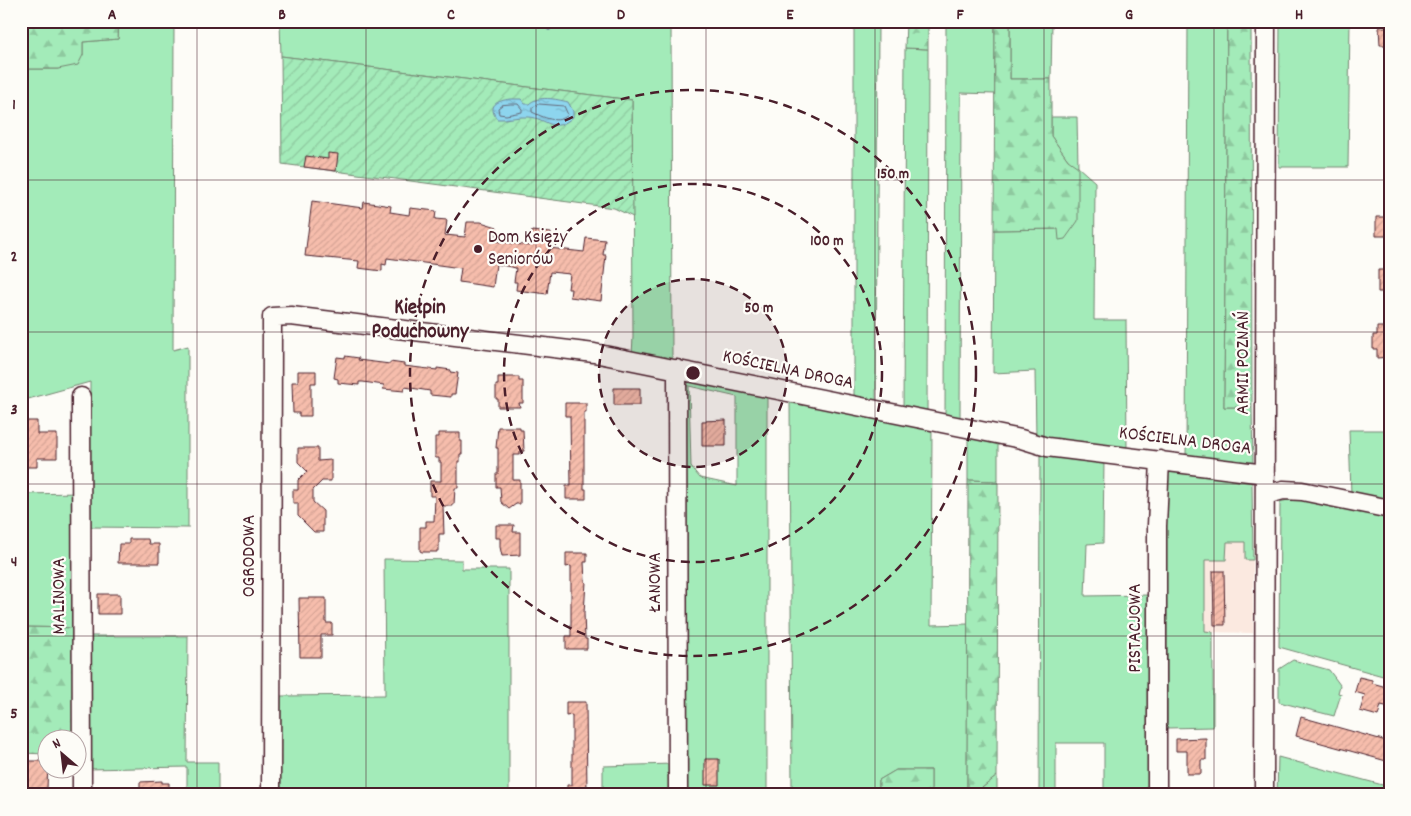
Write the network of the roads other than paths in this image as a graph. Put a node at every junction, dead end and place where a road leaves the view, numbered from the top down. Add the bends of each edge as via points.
1 (1266, 21) edge
2 (272, 317) joint
3 (677, 369) junction
4 (81, 397) dead end
5 (1160, 460) junction
6 (1265, 474) junction
7 (1265, 495) junction
8 (1390, 509) edge
9 (82, 795) edge
10 (271, 795) edge
11 (678, 795) edge
12 (1157, 795) edge
13 (1264, 795) edge

1 - 6 street, ARMII POZNAŃ
2 - 3 street, KOŚCIELNA DROGA via 291,316 594,353
2 - 10 street, OGRODOWA
3 - 5 street, KOŚCIELNA DROGA via 1047,447
3 - 11 street, ŁANOWA
4 - 9 street, MALINOWA
5 - 6 street, KOŚCIELNA DROGA
5 - 12 street, PISTACJOWA
6 - 7 street, ARMII POZNAŃ
7 - 8 street via 1283,490 1302,491
7 - 13 street, ARMII POZNAŃ

